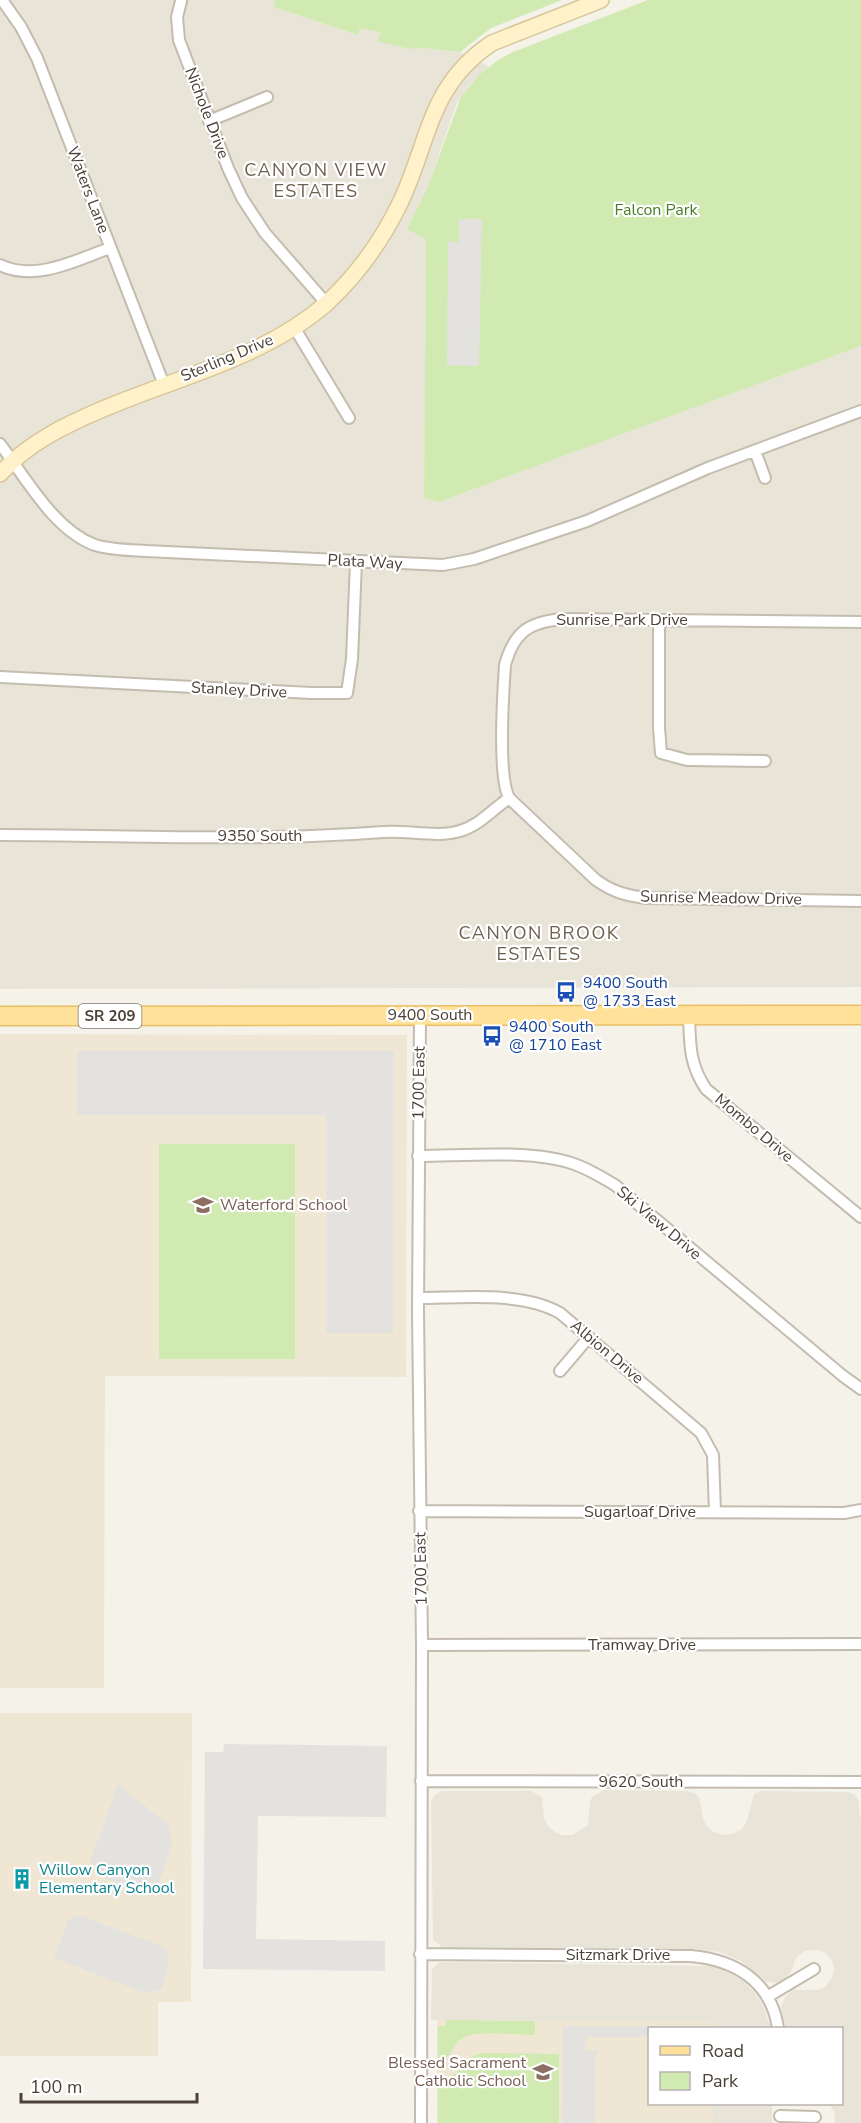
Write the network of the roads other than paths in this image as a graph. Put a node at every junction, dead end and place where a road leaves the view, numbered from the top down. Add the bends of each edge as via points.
1 (3, 0) edge
2 (601, 0) edge
3 (181, 1) edge
4 (267, 97) dead end
5 (209, 121) junction
6 (110, 248) junction
7 (0, 265) edge
8 (326, 303) junction
9 (294, 327) junction
10 (164, 385) junction
11 (861, 411) edge
12 (349, 418) dead end
13 (0, 444) edge
14 (755, 451) junction
15 (13, 461) junction
16 (0, 474) edge
17 (765, 478) dead end
18 (356, 562) junction
19 (659, 620) junction
20 (861, 622) edge
21 (0, 677) edge
22 (765, 761) dead end
23 (509, 798) junction
24 (0, 835) edge
25 (861, 901) edge
26 (420, 1015) junction
27 (689, 1015) junction
28 (861, 1015) edge
29 (0, 1017) edge
30 (418, 1156) junction
31 (861, 1217) edge
32 (418, 1298) junction
33 (589, 1337) junction
34 (560, 1371) dead end
35 (861, 1389) edge
36 (861, 1510) edge
37 (419, 1511) junction
38 (715, 1512) junction
39 (861, 1644) edge
40 (422, 1645) junction
41 (421, 1781) junction
42 (861, 1782) edge
43 (420, 1954) junction
44 (814, 1969) dead end
45 (767, 1997) junction
46 (778, 2027) edge
47 (815, 2117) dead end
48 (780, 2120) edge
49 (421, 2123) edge

1 - 6 street, Waters Lane via 37,58
2 - 8 street, Sterling Drive via 492,44 456,74 440,101 390,223 360,267
3 - 5 street, Nichole Drive via 177,17 179,40
4 - 5 street
5 - 8 street, Nichole Drive via 242,198 265,232
6 - 7 street via 51,269 22,271
6 - 10 street, Waters Lane
8 - 9 street, Sterling Drive
9 - 10 street, Sterling Drive via 249,352
9 - 12 street
10 - 15 street, Sterling Drive via 69,424
11 - 14 street, Plata Way
13 - 15 street, Plata Way
14 - 17 street
14 - 18 street, Plata Way via 587,520 474,559 436,565
15 - 16 street, Sterling Drive
15 - 18 street, Plata Way via 55,516 72,533 96,545 119,550
18 - 21 street, Stanley Drive via 347,693
19 - 20 street, Sunrise Park Drive
19 - 22 street via 661,753 687,760
19 - 23 street, Sunrise Park Drive via 542,621 516,638 509,651 504,679 504,780
23 - 24 street, 9350 South via 474,826 459,832 328,836
23 - 25 street, Sunrise Meadow Drive via 596,880 628,896
26 - 27 main road, 9400 South / SR 209
26 - 29 main road, 9400 South / SR 209
26 - 30 street, 1700 East
27 - 28 main road, 9400 South / SR 209
27 - 31 street, Mombo Drive via 691,1056 706,1089
30 - 32 street, 1700 East
30 - 35 street, Ski View Drive via 550,1157 595,1172
32 - 33 street, Albion Drive via 531,1300 560,1313
32 - 37 street, 1700 East
33 - 34 street
33 - 38 street, Albion Drive via 701,1433 713,1455
36 - 38 street, Sugarloaf Drive
37 - 38 street, Sugarloaf Drive
37 - 40 street, 1700 East
39 - 40 street, Tramway Drive
40 - 41 street, 1700 East
41 - 42 street, 9620 South
41 - 43 street, 1700 East
43 - 45 street, Sitzmark Drive via 713,1958 734,1965 753,1979
43 - 49 street, 1700 East
44 - 45 street
45 - 46 street, Sitzmark Drive
47 - 48 street

